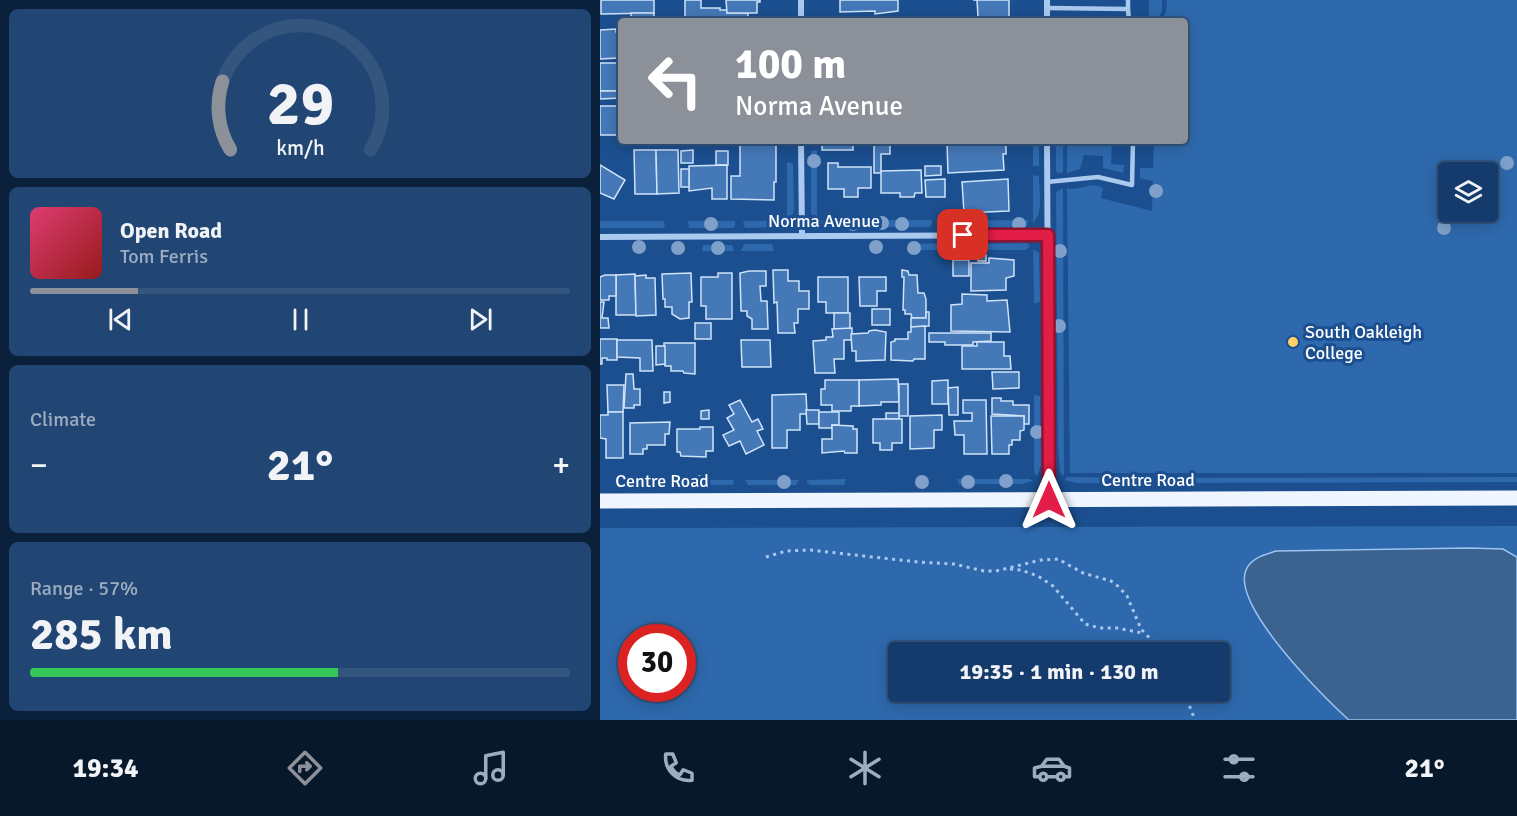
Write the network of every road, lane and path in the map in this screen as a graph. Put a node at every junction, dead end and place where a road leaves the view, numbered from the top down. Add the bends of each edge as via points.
1 (801, 0) edge
2 (1047, 0) edge
3 (1128, 0) edge
4 (1047, 8) junction
5 (1128, 9) junction
6 (801, 18) edge
7 (1047, 18) edge
8 (1129, 18) edge
9 (801, 144) edge
10 (1047, 144) edge
11 (1133, 144) edge
12 (1047, 183) junction
13 (1048, 235) junction
14 (802, 236) junction
15 (600, 237) edge
16 (1517, 498) edge
17 (1049, 500) junction
18 (600, 501) edge
19 (766, 557) dead end
20 (1005, 569) junction
21 (1143, 633) junction
22 (1152, 642) edge
23 (1188, 702) edge
24 (1195, 720) edge

1 - 6 street
2 - 4 street
3 - 5 lane
4 - 5 lane
4 - 7 street
5 - 8 lane
9 - 14 street
10 - 12 street
11 - 12 lane via 1132,185 1098,177
12 - 13 street
13 - 14 street, Norma Avenue
13 - 17 street
14 - 15 street, Norma Avenue
16 - 17 main road, Centre Road
17 - 18 main road, Centre Road
19 - 20 path via 810,550 954,564 984,571
20 - 21 path via 1029,573 1053,586 1086,624
20 - 21 path via 1058,559 1083,573 1111,581 1127,596
21 - 22 path
23 - 24 path

